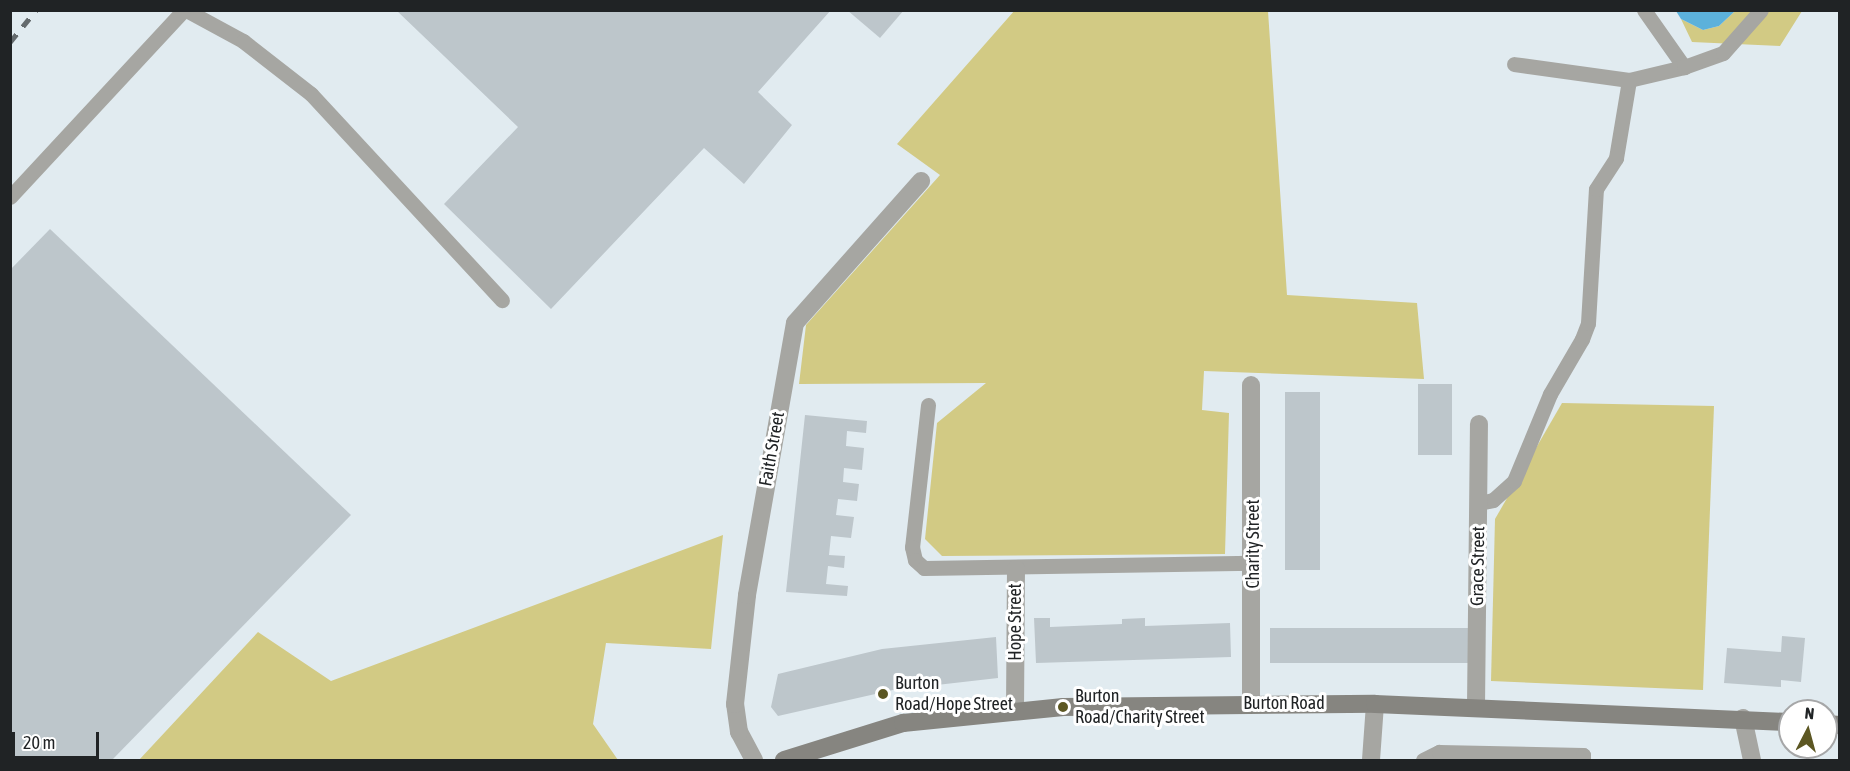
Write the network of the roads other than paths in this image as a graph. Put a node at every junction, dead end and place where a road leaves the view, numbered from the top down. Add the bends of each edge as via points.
1 (185, 10) edge
2 (1644, 10) edge
3 (1761, 10) edge
4 (1514, 64) dead end
5 (1684, 67) junction
6 (1629, 80) junction
7 (921, 181) dead end
8 (10, 197) edge
9 (502, 300) dead end
10 (1251, 385) dead end
11 (928, 405) dead end
12 (1479, 424) dead end
13 (1479, 502) junction
14 (1253, 563) junction
15 (1016, 569) junction
16 (1251, 703) junction
17 (1375, 704) junction
18 (1476, 707) junction
19 (1015, 711) junction
20 (1743, 718) junction
21 (1778, 721) edge
22 (754, 760) edge
23 (784, 760) edge
24 (1371, 760) edge
25 (1423, 760) edge
26 (1583, 760) edge
27 (1752, 760) edge

1 - 8 lane
1 - 9 lane via 243,41 311,94
2 - 5 lane
3 - 5 lane via 1723,52
4 - 6 lane
5 - 6 lane
6 - 13 lane via 1616,158 1596,189 1588,323 1550,394 1514,481 1493,500
7 - 22 street, Faith Street via 795,323 747,595 735,704 739,732
10 - 14 street, Charity Street
11 - 15 lane via 912,547 915,560 924,568
12 - 13 street, Grace Street
13 - 18 street, Grace Street
14 - 15 lane
14 - 16 street, Charity Street
15 - 19 street, Hope Street
16 - 17 street, Burton Road
16 - 19 street, Burton Road
17 - 18 street, Burton Road
17 - 24 street
18 - 20 street, Burton Road
19 - 23 street, Burton Road via 903,723
20 - 21 street, Burton Road
20 - 27 street
25 - 26 lane via 1439,752 1583,755

